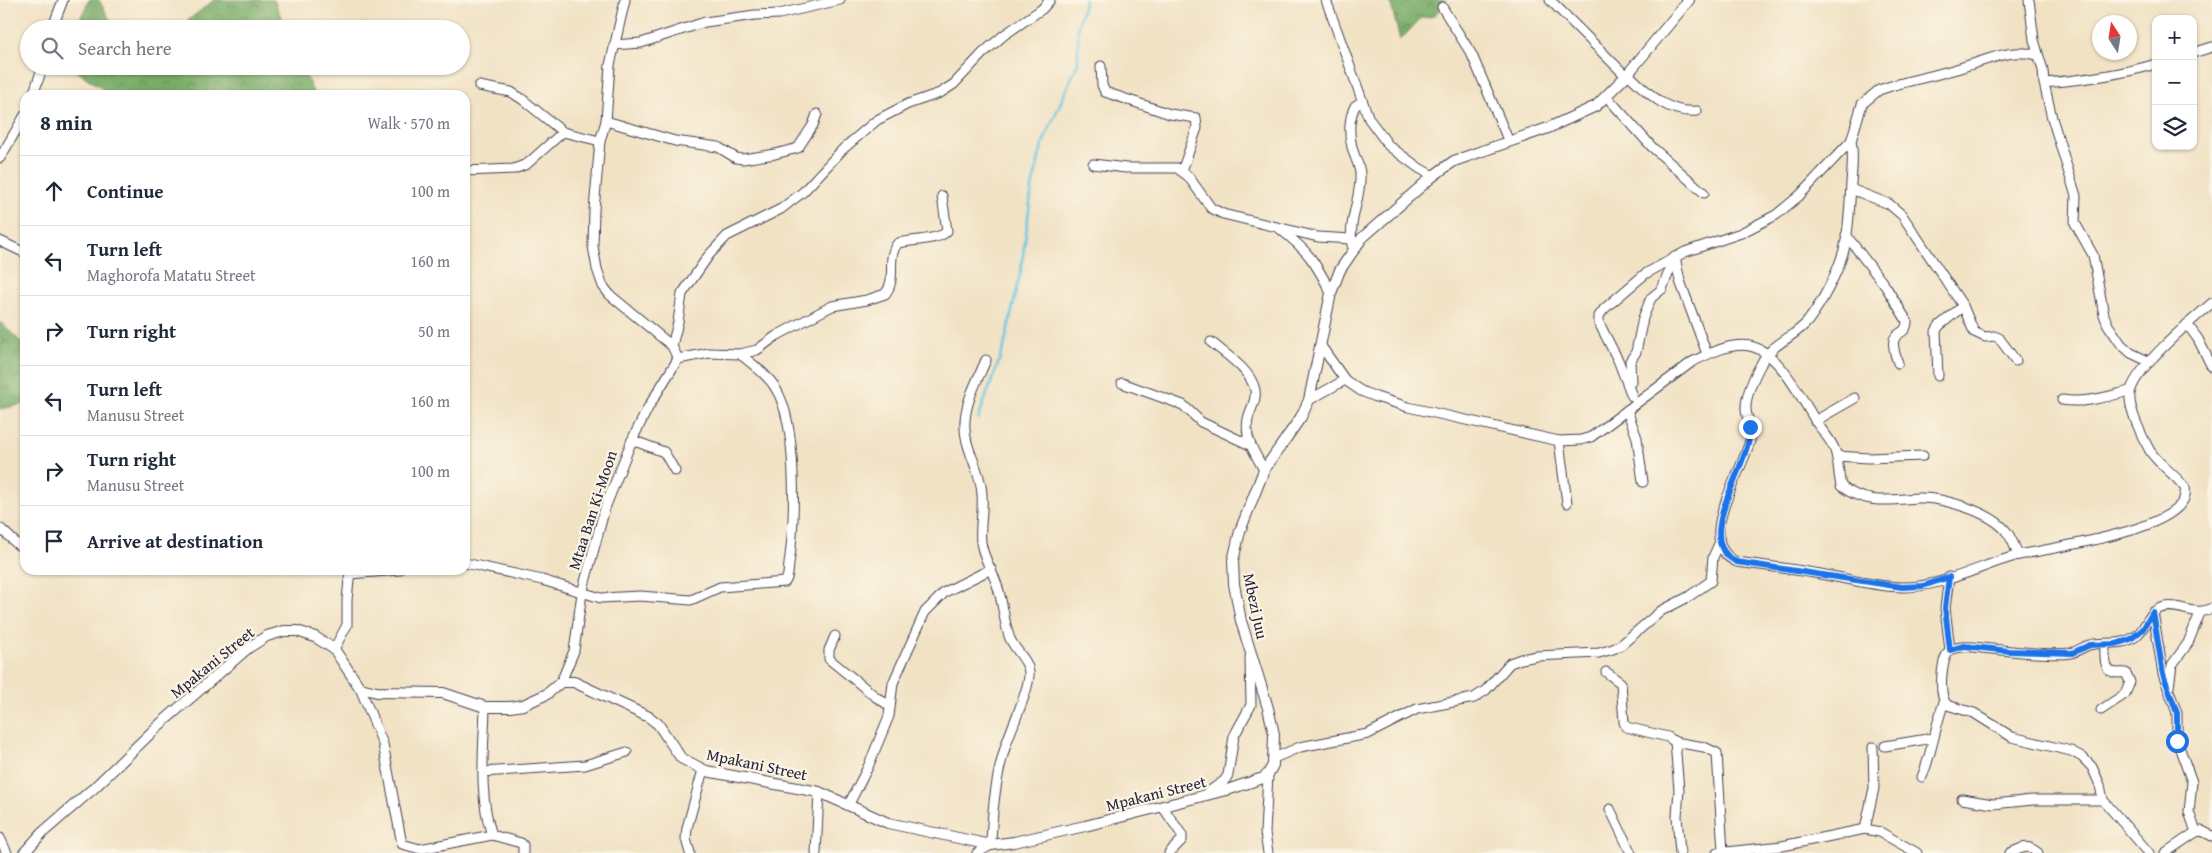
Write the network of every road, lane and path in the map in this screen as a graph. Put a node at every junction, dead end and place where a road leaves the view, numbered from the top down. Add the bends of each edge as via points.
1 (63, 0) edge
2 (625, 0) edge
3 (840, 0) edge
4 (1050, 0) edge
5 (1326, 0) edge
6 (1550, 0) edge
7 (1689, 0) edge
8 (2029, 0) edge
9 (1442, 7) dead end
10 (55, 20) edge
11 (614, 45) junction
12 (2212, 47) edge
13 (2197, 52) edge
14 (2037, 55) junction
15 (2152, 65) edge
16 (1101, 66) dead end
17 (40, 75) edge
18 (1627, 75) junction
19 (2044, 83) junction
20 (479, 86) dead end
21 (34, 90) edge
22 (1607, 96) junction
23 (1362, 102) junction
24 (1697, 111) dead end
25 (817, 114) dead end
26 (606, 121) junction
27 (20, 124) edge
28 (563, 132) junction
29 (600, 141) junction
30 (1851, 141) junction
31 (1510, 142) junction
32 (0, 158) edge
33 (1093, 164) dead end
34 (470, 170) edge
35 (1182, 171) junction
36 (1433, 176) junction
37 (1851, 190) junction
38 (1704, 192) dead end
39 (942, 196) dead end
40 (1276, 225) junction
41 (1846, 235) junction
42 (1351, 239) junction
43 (0, 241) edge
44 (20, 251) edge
45 (1352, 252) junction
46 (1675, 257) junction
47 (1330, 292) junction
48 (2212, 303) edge
49 (1963, 306) junction
50 (2187, 324) junction
51 (1211, 342) dead end
52 (672, 346) junction
53 (1321, 346) junction
54 (1767, 353) junction
55 (740, 354) junction
56 (1707, 354) junction
57 (677, 358) junction
58 (986, 360) dead end
59 (2016, 361) dead end
60 (2150, 362) junction
61 (1898, 364) dead end
62 (2212, 366) edge
63 (1938, 376) dead end
64 (1345, 380) junction
65 (1122, 383) dead end
66 (2130, 391) junction
67 (1632, 396) junction
68 (1855, 398) dead end
69 (1309, 400) junction
70 (1643, 400) junction
71 (2062, 400) dead end
72 (1627, 410) junction
73 (1815, 421) junction
74 (632, 440) junction
75 (1559, 441) junction
76 (1250, 445) junction
77 (1837, 456) junction
78 (1923, 456) dead end
79 (1264, 470) junction
80 (675, 471) dead end
81 (1643, 482) dead end
82 (1567, 503) dead end
83 (0, 528) edge
84 (1719, 544) junction
85 (18, 545) dead end
86 (2018, 555) junction
87 (470, 564) edge
88 (991, 569) junction
89 (350, 575) edge
90 (1949, 577) junction
91 (582, 593) junction
92 (2212, 608) edge
93 (2153, 612) junction
94 (2200, 613) junction
95 (835, 636) dead end
96 (2105, 644) junction
97 (334, 649) junction
98 (1250, 650) junction
99 (1950, 650) junction
100 (1606, 672) dead end
101 (561, 682) junction
102 (360, 688) junction
103 (2168, 692) junction
104 (1944, 702) junction
105 (890, 706) junction
106 (485, 707) junction
107 (2101, 710) dead end
108 (1933, 738) junction
109 (1675, 742) junction
110 (1885, 746) dead end
111 (1873, 747) dead end
112 (627, 752) dead end
113 (1274, 758) junction
114 (703, 770) junction
115 (483, 772) junction
116 (1268, 774) junction
117 (1922, 777) dead end
118 (819, 792) junction
119 (1202, 796) junction
120 (1962, 799) dead end
121 (2103, 800) junction
122 (849, 804) junction
123 (1162, 806) junction
124 (1610, 809) dead end
125 (1865, 829) junction
126 (2196, 832) junction
127 (492, 835) junction
128 (2212, 836) edge
129 (0, 838) edge
130 (991, 845) junction
131 (1720, 852) edge
132 (7, 853) edge
133 (24, 853) edge
134 (522, 853) edge
135 (690, 853) edge
136 (816, 853) edge
137 (977, 853) edge
138 (1169, 853) edge
139 (1268, 853) edge
140 (1631, 853) edge
141 (1680, 853) edge
142 (1917, 853) edge
143 (2010, 853) edge
144 (2038, 853) edge
145 (2149, 853) edge
146 (2165, 853) edge

1 - 10 street
2 - 11 street
3 - 11 street via 779,14 755,14 705,22 641,43
4 - 52 street via 983,53 954,84 940,94 908,104 877,120 843,149 803,192 781,209 727,236 709,255 682,294
5 - 23 street
6 - 18 street
7 - 18 street, Mbezi Juu
8 - 14 street
9 - 31 street via 1472,55
11 - 26 street
12 - 13 street
14 - 19 street
14 - 30 street via 2026,52 1994,56 1966,67 1879,90 1862,104
15 - 19 street via 2086,79
16 - 35 street via 1105,92 1170,114 1196,118 1197,128
17 - 21 street
18 - 22 street, Mbezi Juu
18 - 24 street via 1662,103 1679,111
19 - 60 street via 2058,142 2076,196 2075,223 2093,255 2104,315 2121,344
20 - 28 street via 517,95
22 - 31 street, Mbezi Juu via 1585,113
22 - 38 street via 1652,147
23 - 36 street via 1369,119 1389,146
23 - 42 street via 1355,106 1351,122 1352,147 1360,172
25 - 26 street via 798,148 749,159 736,158 718,147 675,141
26 - 29 street
27 - 32 street
28 - 29 street
28 - 34 street via 527,164 514,169
29 - 52 street via 593,246 603,286
30 - 37 street
30 - 46 street via 1799,196 1776,215 1741,233
31 - 36 street, Mbezi Juu via 1454,161
33 - 35 street via 1126,168 1171,167
35 - 40 street via 1211,208 1237,219
36 - 45 street, Mbezi Juu via 1367,234
37 - 41 street
37 - 49 street via 1889,204 1902,215
39 - 55 street via 947,231 936,237 898,243 893,250 891,283 885,294 832,306 757,350
40 - 42 street via 1318,237
40 - 47 street via 1316,262
41 - 54 street via 1840,261 1807,322
41 - 61 street via 1907,320 1906,327 1892,340
42 - 45 street
43 - 44 street
45 - 47 street, Mbezi Juu
46 - 56 street via 1680,281
46 - 67 street via 1662,289 1651,298 1640,326 1636,352 1630,361
46 - 67 street via 1632,284 1599,316 1599,323
47 - 53 street, Mbezi Juu
48 - 50 street
49 - 59 street via 1974,332 1999,338
49 - 63 street via 1936,332
50 - 60 street
50 - 62 street
51 - 76 street via 1236,363 1255,388 1254,404 1248,419
52 - 57 street
53 - 64 street
53 - 69 street, Mbezi Juu
54 - 56 street via 1744,345
54 - 73 street via 1778,364
54 - 84 street via 1746,403 1751,435 1720,517
55 - 57 street via 709,353
55 - 91 street via 777,389 785,414 792,454 794,502 788,578 780,584 720,587 691,600 640,596 601,598
56 - 70 street via 1680,369
57 - 74 street, Mtaa Ban Ki-Moon
58 - 88 street via 969,403 964,432 981,485 982,544
60 - 66 street
64 - 69 street
64 - 75 street via 1361,391 1408,407
65 - 76 street via 1183,405 1201,422
66 - 71 street via 2073,402
66 - 86 street via 2131,406 2143,436 2156,458 2185,488 2184,501 2170,513 2126,533
67 - 70 street
68 - 73 street
69 - 79 street, Mbezi Juu
70 - 72 street
72 - 75 street via 1591,437
72 - 81 street via 1638,446
73 - 77 street
74 - 80 street via 664,452
74 - 91 street, Mtaa Ban Ki-Moon via 605,508
75 - 82 street
76 - 79 street
77 - 78 street
77 - 86 street via 1842,486 1848,491 1866,499 1935,499 1974,511 2006,530
79 - 98 street, Mbezi Juu via 1240,531 1233,561 1238,608
83 - 85 street
84 - 90 street via 1728,558 1737,562 1873,584 1923,586
84 - 113 street via 1713,557 1711,582 1661,611 1621,645 1599,653 1521,659 1510,663 1486,690 1474,698 1417,709 1368,734 1300,747
86 - 90 street
87 - 91 street via 542,580
88 - 105 street via 945,592 930,605 910,640 893,683
88 - 130 street via 1002,601 1008,635 1026,664 1029,676 996,782
89 - 97 street via 347,625
90 - 99 street via 1945,608
91 - 101 street, Mtaa Ban Ki-Moon via 574,651
92 - 94 street
93 - 94 street via 2166,606
93 - 96 street via 2137,635 2123,642
93 - 103 street
94 - 103 street via 2188,643 2172,665
95 - 105 street via 829,659
96 - 99 street via 2090,645 2072,653 1964,646
96 - 107 street via 2105,660 2110,670 2126,673 2130,687
97 - 102 street, Mpakani Street
97 - 133 street, Mpakani Street via 297,631 267,636 248,648 158,726
98 - 113 street, Mbezi Juu via 1272,720
98 - 119 street via 1249,712 1234,736 1228,774 1224,781
99 - 104 street via 1944,658
100 - 109 street via 1621,683 1626,726 1668,737
101 - 106 street via 547,694 523,705
101 - 114 street, Mpakani Street via 574,682 649,717 658,724 685,762
102 - 106 street via 377,692 443,694
102 - 127 street via 383,744 402,844 420,849
103 - 126 street via 2177,713 2177,741 2192,782 2189,812
104 - 108 street
104 - 121 street via 1974,713 2012,737 2076,754 2092,767
105 - 122 street via 868,767
106 - 115 street
108 - 110 street
108 - 117 street
109 - 131 street via 1713,749 1717,753
109 - 141 street
111 - 125 street via 1874,788
112 - 115 street via 585,765
113 - 116 street
114 - 118 street, Mpakani Street
114 - 135 street via 687,828
115 - 127 street via 486,813
116 - 119 street, Mpakani Street via 1245,785
116 - 139 street via 1265,833
118 - 122 street, Mpakani Street
118 - 136 street
119 - 123 street, Mpakani Street
120 - 121 street via 1993,804 2033,800
121 - 145 street
122 - 130 street, Mpakani Street via 888,823
123 - 130 street, Mpakani Street via 1052,834
123 - 138 street via 1182,835 1182,840
124 - 140 street
125 - 131 street via 1782,846
125 - 142 street via 1880,832
126 - 128 street
126 - 146 street
127 - 134 street via 521,843
129 - 132 street
130 - 137 street
143 - 144 street via 2026,847

